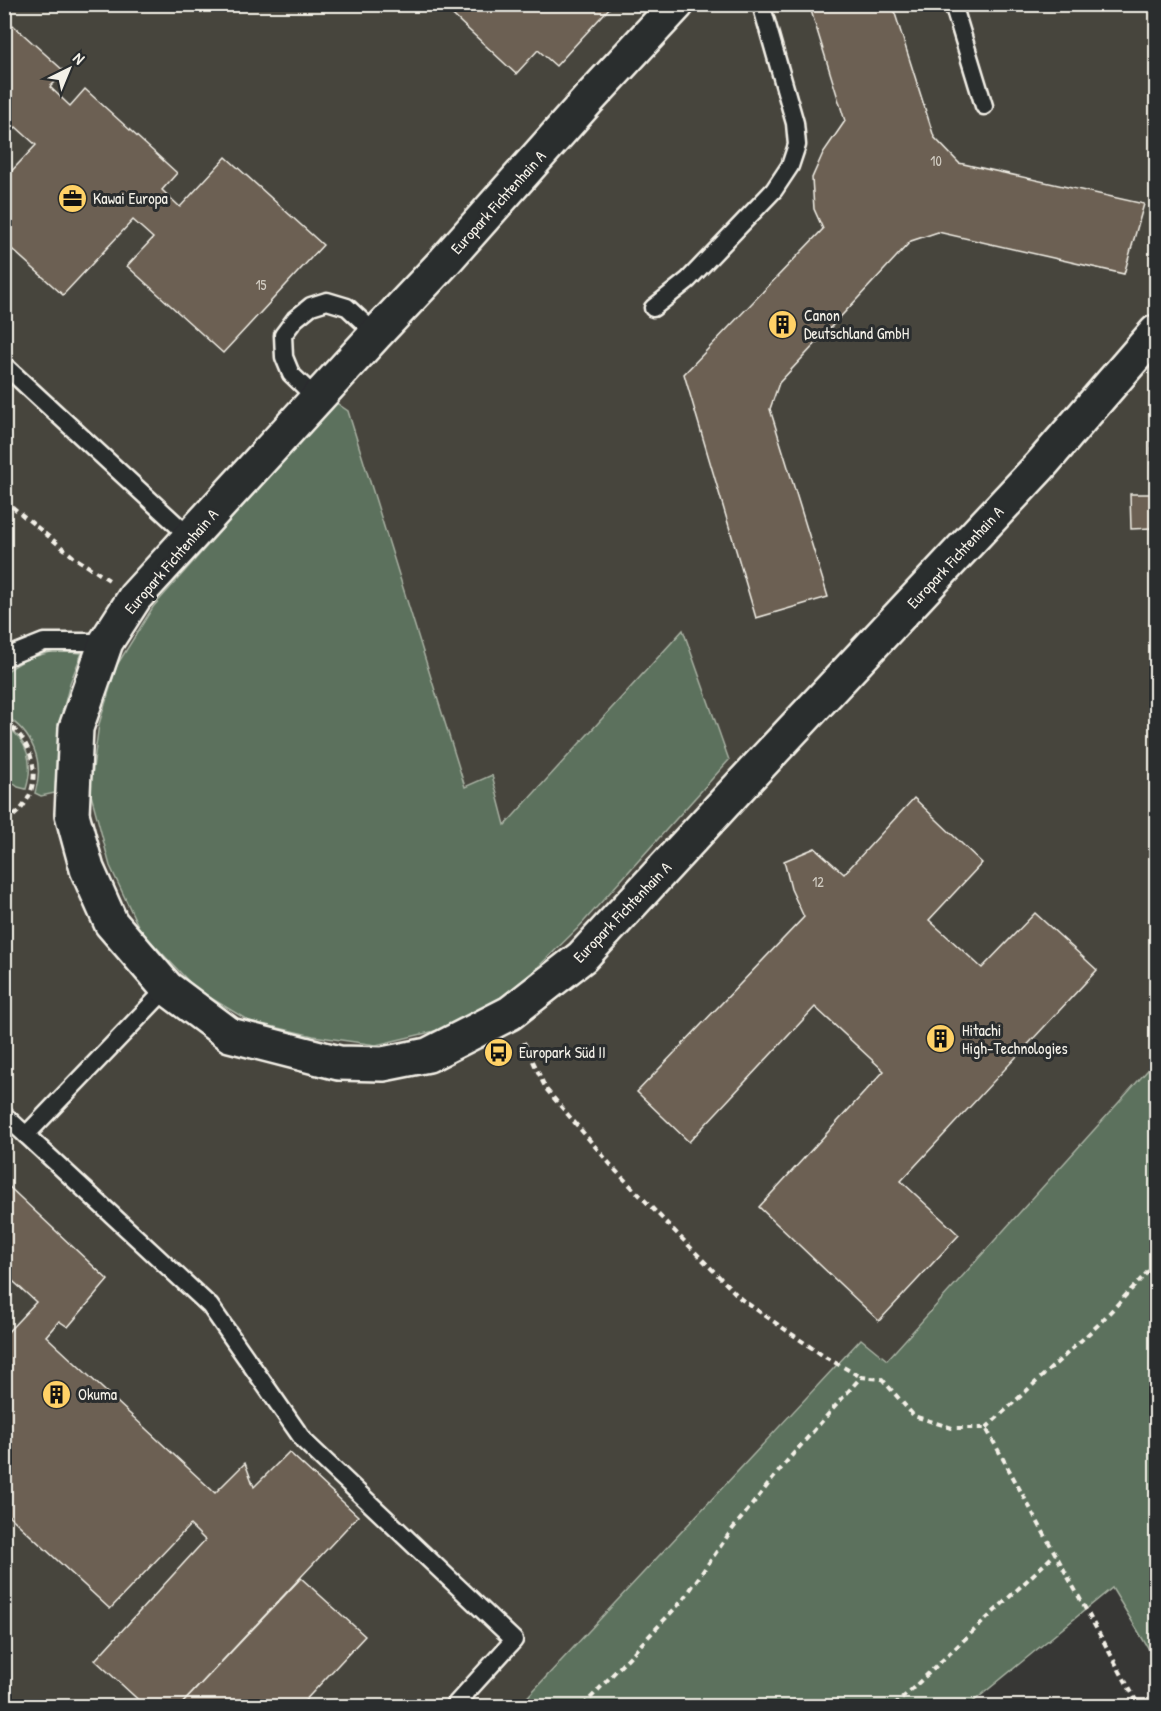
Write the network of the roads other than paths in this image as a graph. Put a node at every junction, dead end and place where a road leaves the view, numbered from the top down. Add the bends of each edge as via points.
1 (677, 4) edge
2 (761, 4) edge
3 (953, 4) edge
4 (984, 106) dead end
5 (653, 308) dead end
6 (1156, 332) edge
7 (376, 334) junction
8 (4, 365) edge
9 (317, 399) junction
10 (191, 538) junction
11 (106, 642) junction
12 (4, 658) edge
13 (167, 988) junction
14 (4, 1115) edge
15 (26, 1135) junction
16 (454, 1707) edge

1 - 7 street, Europark Fichtenhain A
2 - 5 lane via 795,123 797,145 790,166 774,190 688,280
3 - 4 lane
6 - 13 street, Europark Fichtenhain A via 1040,466 582,957 510,1013 428,1055 383,1064 339,1063 230,1035
7 - 9 street, Europark Fichtenhain A
7 - 9 lane via 347,307 327,301 311,306 295,319 283,335 284,357 291,374
8 - 10 lane
9 - 10 street, Europark Fichtenhain A
10 - 11 street, Europark Fichtenhain A via 135,597
11 - 12 lane via 44,642
11 - 13 street, Europark Fichtenhain A via 76,728 72,814 87,869 111,923
13 - 15 lane
14 - 15 lane
15 - 16 lane via 210,1305 304,1441 514,1640

